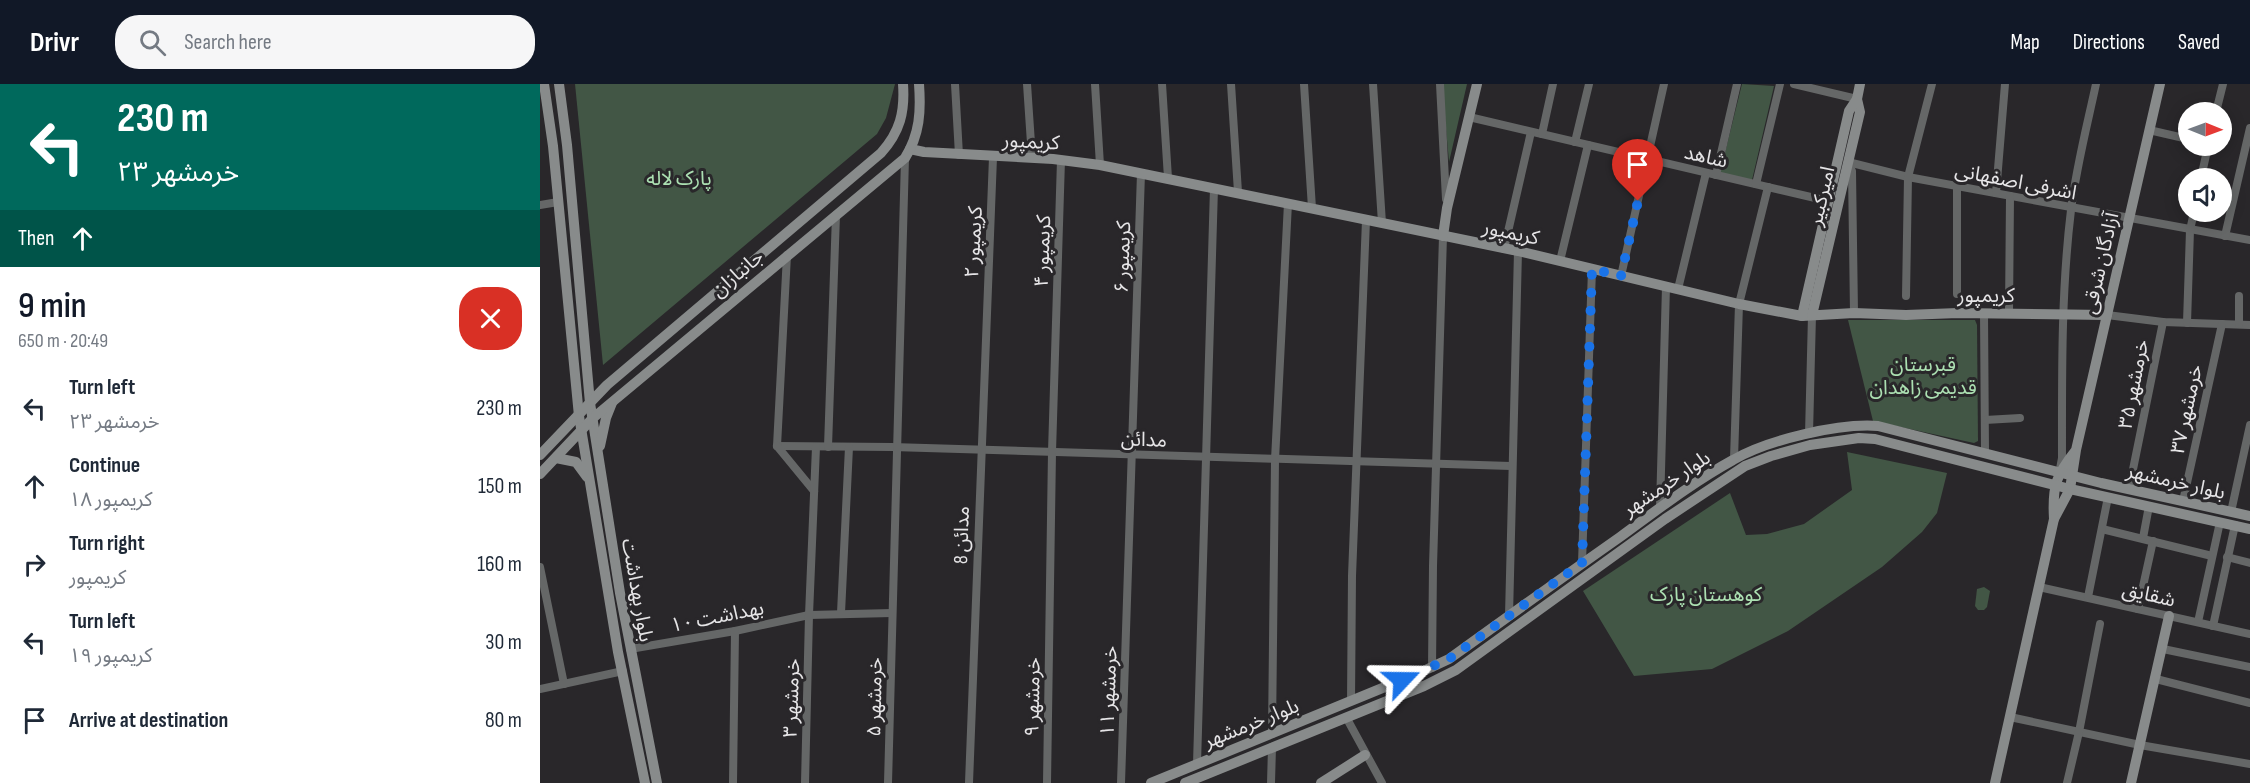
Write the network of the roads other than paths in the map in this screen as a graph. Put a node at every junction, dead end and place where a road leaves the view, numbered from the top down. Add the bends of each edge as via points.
1 (544, 84) edge
2 (559, 84) edge
3 (903, 84) edge
4 (919, 84) edge
5 (955, 84) edge
6 (1027, 84) edge
7 (1095, 84) edge
8 (1162, 84) edge
9 (1232, 84) edge
10 (1304, 84) edge
11 (1373, 84) edge
12 (1440, 84) edge
13 (1477, 84) edge
14 (1553, 84) edge
15 (1589, 84) edge
16 (1664, 84) edge
17 (1737, 84) edge
18 (1780, 84) edge
19 (1794, 84) edge
20 (1860, 84) edge
21 (1932, 84) edge
22 (2005, 84) edge
23 (2011, 84) edge
24 (2096, 84) edge
25 (2160, 84) edge
26 (2223, 84) edge
27 (1857, 99) junction
28 (2218, 102) edge
29 (2004, 111) junction
30 (1469, 117) junction
31 (2250, 128) edge
32 (2149, 130) junction
33 (1531, 132) junction
34 (1542, 134) junction
35 (2178, 137) edge
36 (1575, 142) junction
37 (567, 145) junction
38 (1588, 145) junction
39 (553, 146) junction
40 (908, 153) junction
41 (958, 155) junction
42 (993, 157) junction
43 (1032, 158) junction
44 (1648, 159) junction
45 (1061, 160) junction
46 (1848, 162) junction
47 (1100, 165) junction
48 (1141, 173) junction
49 (1706, 173) junction
50 (1716, 175) junction
51 (1908, 177) junction
52 (1168, 178) junction
53 (1756, 184) junction
54 (1957, 186) junction
55 (1768, 187) junction
56 (1214, 188) junction
57 (1238, 192) junction
58 (1996, 193) junction
59 (2010, 196) junction
60 (1828, 201) junction
61 (558, 202) junction
62 (1287, 203) junction
63 (540, 205) edge
64 (1312, 208) junction
65 (1447, 208) junction
66 (2071, 208) junction
67 (836, 214) junction
68 (1366, 219) junction
69 (2128, 219) junction
70 (2192, 222) edge
71 (1382, 223) junction
72 (2190, 230) junction
73 (1443, 236) junction
74 (2225, 236) junction
75 (2250, 240) edge
76 (1504, 249) junction
77 (1518, 252) junction
78 (787, 255) junction
79 (1560, 261) junction
80 (1592, 269) junction
81 (1621, 276) junction
82 (1666, 286) junction
83 (1678, 289) junction
84 (1957, 294) dead end
85 (1906, 296) dead end
86 (2240, 296) dead end
87 (1739, 304) junction
88 (1854, 313) junction
89 (1984, 313) junction
90 (2008, 313) junction
91 (2062, 314) junction
92 (2107, 315) junction
93 (1807, 316) junction
94 (2163, 322) junction
95 (2187, 323) junction
96 (2222, 324) junction
97 (2239, 324) junction
98 (2250, 325) edge
99 (587, 377) junction
100 (607, 385) junction
101 (613, 400) junction
102 (590, 403) junction
103 (579, 416) junction
104 (593, 418) junction
105 (2020, 418) dead end
106 (1985, 420) junction
107 (2250, 425) edge
108 (581, 430) junction
109 (1809, 434) junction
110 (1946, 443) junction
111 (777, 446) junction
112 (816, 447) junction
113 (828, 447) junction
114 (849, 447) junction
115 (897, 447) junction
116 (981, 450) junction
117 (2076, 450) junction
118 (1052, 452) junction
119 (1985, 453) junction
120 (540, 455) edge
121 (598, 455) junction
122 (1132, 455) junction
123 (1942, 456) junction
124 (1206, 457) junction
125 (556, 458) junction
126 (1734, 459) junction
127 (1275, 460) junction
128 (1357, 462) junction
129 (1437, 464) junction
130 (1511, 466) junction
131 (2059, 471) junction
132 (540, 474) edge
133 (2073, 475) junction
134 (589, 481) junction
135 (2056, 485) junction
136 (2070, 489) junction
137 (2129, 489) junction
138 (814, 491) junction
139 (2109, 497) junction
140 (2183, 501) junction
141 (2149, 506) junction
142 (1660, 508) junction
143 (2231, 512) junction
144 (2250, 516) edge
145 (2054, 519) junction
146 (2220, 522) junction
147 (2235, 525) junction
148 (2102, 529) junction
149 (2250, 529) edge
150 (1625, 533) junction
151 (2143, 538) junction
152 (2153, 541) junction
153 (1632, 543) junction
154 (2212, 556) junction
155 (2227, 557) junction
156 (1582, 563) junction
157 (2250, 563) edge
158 (540, 567) edge
159 (2039, 587) junction
160 (2088, 597) junction
161 (2138, 609) junction
162 (841, 613) junction
163 (892, 613) junction
164 (808, 615) junction
165 (1509, 616) junction
166 (2169, 616) junction
167 (2198, 622) junction
168 (2100, 624) dead end
169 (2213, 626) junction
170 (735, 631) junction
171 (2250, 634) edge
172 (630, 649) junction
173 (2163, 649) junction
174 (618, 652) junction
175 (2250, 667) edge
176 (1432, 668) junction
177 (623, 671) junction
178 (2156, 679) junction
179 (564, 684) junction
180 (540, 689) edge
181 (1351, 701) junction
182 (2250, 703) edge
183 (1346, 717) junction
184 (2010, 717) junction
185 (2079, 732) junction
186 (1272, 734) junction
187 (2140, 744) junction
188 (1272, 747) junction
189 (1365, 755) junction
190 (1197, 764) junction
191 (2250, 764) edge
192 (1196, 781) edge
193 (645, 783) edge
194 (657, 783) edge
195 (733, 783) edge
196 (805, 783) edge
197 (888, 783) edge
198 (969, 783) edge
199 (1047, 783) edge
200 (1121, 783) edge
201 (1152, 783) edge
202 (1185, 783) edge
203 (1271, 783) edge
204 (1321, 783) edge
205 (1382, 783) edge
206 (1995, 783) edge
207 (2067, 783) edge
208 (2131, 783) edge

1 - 39 main road, بلوار بهداشت
2 - 37 main road, بلوار بهداشت
3 - 100 main road, جانبازان via 898,129 881,153
4 - 40 main road via 920,119
5 - 41 street
6 - 43 street
7 - 47 street
8 - 52 street
9 - 57 street
10 - 64 street
11 - 71 street
12 - 65 street
13 - 30 main road
14 - 34 street
15 - 36 street
16 - 44 street
17 - 50 street
18 - 53 street
19 - 27 street
20 - 27 main road, امیرکبیر
21 - 51 street
22 - 29 street
23 - 29 street
24 - 66 street
25 - 32 main road, آزادگان شرقی
26 - 28 street
27 - 46 main road, امیرکبیر via 1860,112
27 - 60 main road via 1849,111
29 - 58 street
30 - 33 street, شاهد
30 - 65 main road
31 - 74 street
32 - 35 street
32 - 69 main road, آزادگان شرقی
33 - 34 street, شاهد
33 - 76 street
34 - 36 street, شاهد
36 - 38 street, شاهد
37 - 39 main road
37 - 99 main road, بلوار بهداشت
38 - 44 street, شاهد
38 - 79 street
39 - 61 main road, بلوار بهداشت
40 - 41 main road, کریمپور
40 - 67 main road, جانبازان
40 - 115 street, خرمشهر ۵
41 - 42 main road, کریمپور
42 - 43 main road, کریمپور
42 - 116 street, کریمپور ۲
43 - 45 main road, کریمپور
44 - 49 street, شاهد
44 - 81 street
45 - 47 main road, کریمپور
45 - 118 street, کریمپور ۴
46 - 51 street, اشرفی اصفهانی
46 - 88 street
46 - 93 main road, امیرکبیر
47 - 48 main road, کریمپور
48 - 52 main road, کریمپور
48 - 122 street, کریمپور ۶
49 - 50 street, شاهد
49 - 83 street
50 - 53 street, شاهد
51 - 54 street, اشرفی اصفهانی
51 - 85 street
52 - 56 main road, کریمپور
53 - 55 street, شاهد
54 - 58 street, اشرفی اصفهانی
54 - 84 street
55 - 60 street, شاهد
55 - 87 street
56 - 57 main road, کریمپور
56 - 124 street
57 - 62 main road, کریمپور
58 - 59 street, اشرفی اصفهانی
59 - 66 street, اشرفی اصفهانی
59 - 90 street
60 - 93 main road
61 - 63 street
61 - 103 main road, بلوار بهداشت
62 - 64 main road, کریمپور
62 - 127 street
64 - 68 main road, کریمپور
65 - 73 main road
66 - 69 street, اشرفی اصفهانی
66 - 91 street
67 - 78 main road, جانبازان
67 - 113 street
68 - 71 main road, کریمپور
68 - 128 street
69 - 72 street, اشرفی اصفهانی
69 - 92 main road, آزادگان شرقی
70 - 72 street
71 - 73 main road, کریمپور
72 - 74 street, اشرفی اصفهانی
72 - 95 street
73 - 76 main road, کریمپور
73 - 129 street
74 - 75 street, اشرفی اصفهانی
76 - 77 main road, کریمپور
77 - 79 main road, کریمپور
77 - 130 street
78 - 101 main road, جانبازان
78 - 111 street
79 - 80 main road, کریمپور
80 - 81 main road, کریمپور
80 - 156 street
81 - 82 main road, کریمپور
82 - 83 main road, کریمپور
82 - 142 street
83 - 87 main road, کریمپور
86 - 97 street
87 - 93 main road, کریمپور
87 - 126 street
88 - 89 main road, کریمپور
88 - 93 main road, کریمپور
89 - 90 main road, کریمپور
89 - 106 street
90 - 91 main road, کریمپور
91 - 92 main road, کریمپور
91 - 131 street
92 - 94 street
92 - 117 main road, آزادگان شرقی
93 - 109 street
94 - 95 street
94 - 137 street, خرمشهر ۳۵
95 - 96 street
96 - 97 street
96 - 140 street, خرمشهر ۳۷
97 - 98 street
99 - 100 main road
99 - 102 main road, بلوار بهداشت
100 - 102 main road, جانبازان
101 - 104 main road, جانبازان
101 - 121 main road
102 - 103 main road, جانبازان
102 - 104 main road, بلوار بهداشت
103 - 108 main road, بلوار بهداشت
103 - 120 main road, جانبازان
104 - 108 main road, جانبازان
104 - 121 main road, بلوار بهداشت
105 - 106 street
106 - 119 street
107 - 143 street
108 - 125 main road, جانبازان
108 - 134 main road, بلوار بهداشت
109 - 110 main road, بلوار خرمشهر via 1858,424
109 - 126 main road, بلوار خرمشهر
110 - 119 main road, بلوار خرمشهر
110 - 123 main road
111 - 112 street, مدائن
111 - 138 street
112 - 113 street, مدائن
112 - 138 street, خرمشهر ۳
113 - 114 street, مدائن
114 - 115 street, مدائن
114 - 162 street
115 - 116 street, مدائن
115 - 163 street, خرمشهر ۵
116 - 118 street, مدائن
116 - 198 street, مدائن 8
117 - 131 main road, آزادگان شرقی
117 - 133 main road, آزادگان شرقی
118 - 122 street, مدائن
118 - 199 street, خرمشهر ۹
119 - 131 main road, بلوار خرمشهر
121 - 172 main road, بلوار بهداشت
122 - 124 street, مدائن
122 - 200 street, خرمشهر ۱۱
123 - 135 main road, بلوار خرمشهر
123 - 153 main road, بلوار خرمشهر via 1859,438 1781,453 1745,466
124 - 127 street, مدائن
124 - 190 street
125 - 132 main road, جانبازان
125 - 134 main road via 576,462
126 - 142 main road, بلوار خرمشهر
127 - 128 street, مدائن
127 - 186 street
128 - 129 street, مدائن
128 - 181 street
129 - 130 street, مدائن
129 - 176 street
130 - 165 street
131 - 133 main road, بلوار خرمشهر
131 - 135 main road
133 - 136 main road, آزادگان شرقی
133 - 137 main road, بلوار خرمشهر
134 - 174 main road, بلوار بهداشت
135 - 136 main road, بلوار خرمشهر
135 - 145 main road
136 - 139 main road, بلوار خرمشهر
136 - 145 main road, آزادگان شرقی
137 - 140 main road, بلوار خرمشهر
138 - 164 street, خرمشهر ۳
139 - 141 main road, بلوار خرمشهر
139 - 148 street
140 - 143 main road, بلوار خرمشهر
141 - 146 main road, بلوار خرمشهر
141 - 151 street
142 - 150 main road, بلوار خرمشهر
143 - 144 main road, بلوار خرمشهر
145 - 159 main road
146 - 147 main road, بلوار خرمشهر
146 - 154 street
147 - 149 main road, بلوار خرمشهر
147 - 155 street
148 - 151 street
148 - 160 street
150 - 153 main road
150 - 156 main road, بلوار خرمشهر
151 - 152 street
152 - 154 street
152 - 161 street
153 - 183 main road, بلوار خرمشهر via 1456,670
154 - 167 street
155 - 157 street
155 - 169 street
156 - 165 main road, بلوار خرمشهر
158 - 179 street
159 - 160 street, شقایق
159 - 184 main road
160 - 161 street, شقایق
161 - 166 street, شقایق
162 - 163 street, بهداشت ۱۰
162 - 164 street, بهداشت ۱۰
163 - 197 street, خرمشهر ۵
164 - 170 street, بهداشت ۱۰
164 - 196 street, خرمشهر ۳
165 - 176 main road, بلوار خرمشهر
166 - 167 street, شقایق
166 - 173 main road
167 - 169 street, شقایق
168 - 185 street
169 - 171 street, شقایق
170 - 172 street, بهداشت ۱۰
170 - 195 street
172 - 174 main road
172 - 194 main road, بلوار بهداشت
173 - 175 street
173 - 178 main road
174 - 177 main road, بلوار بهداشت
176 - 181 main road, بلوار خرمشهر
177 - 179 street
177 - 193 main road, بلوار بهداشت
178 - 182 street
178 - 187 main road
179 - 180 street
181 - 186 main road, بلوار خرمشهر
183 - 188 main road, بلوار خرمشهر
183 - 189 street
184 - 185 street
184 - 206 main road
185 - 187 street
185 - 207 street
186 - 190 main road, بلوار خرمشهر
187 - 191 street
187 - 208 main road
188 - 192 main road, بلوار خرمشهر
188 - 203 street
189 - 204 main road
189 - 205 street
190 - 201 main road, بلوار خرمشهر
192 - 202 main road, بلوار خرمشهر

